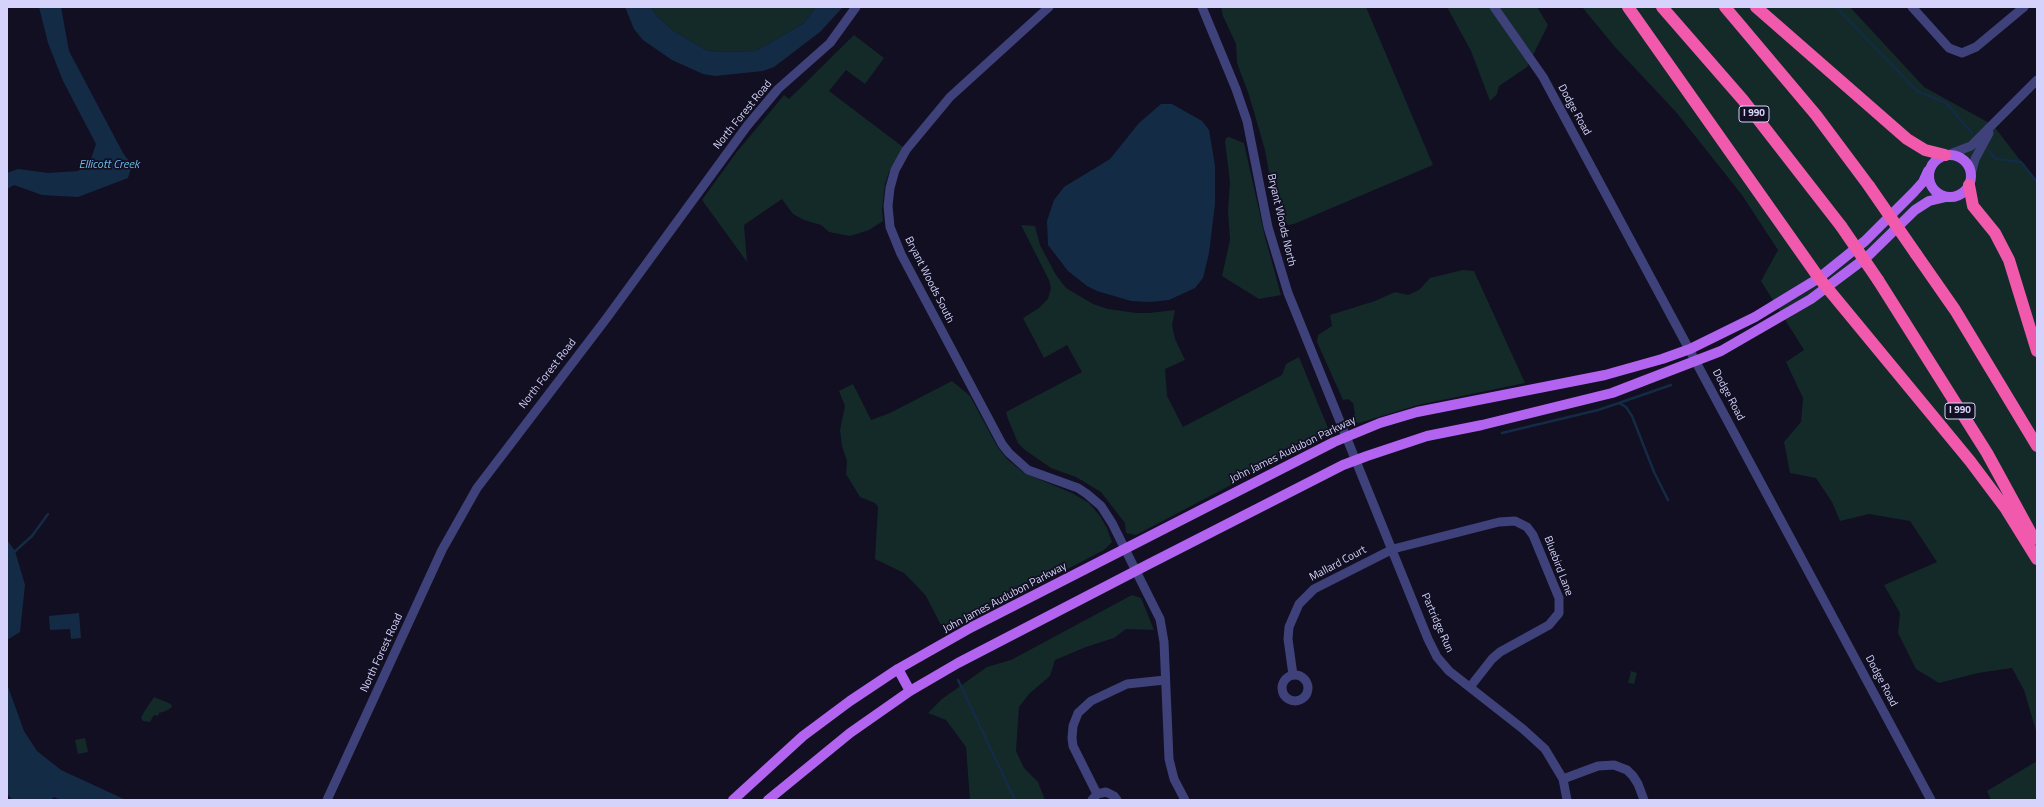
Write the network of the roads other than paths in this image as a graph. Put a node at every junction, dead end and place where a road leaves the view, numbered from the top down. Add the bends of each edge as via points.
1 (856, 7) edge
2 (1049, 7) edge
3 (1202, 7) edge
4 (1494, 7) edge
5 (1628, 7) edge
6 (1662, 7) edge
7 (1725, 7) edge
8 (1756, 7) edge
9 (1912, 7) edge
10 (2024, 7) edge
11 (2037, 80) edge
12 (1993, 125) junction
13 (1948, 154) junction
14 (1928, 170) junction
15 (1970, 179) junction
16 (1946, 197) junction
17 (1819, 278) junction
18 (1827, 288) junction
19 (1690, 349) junction
20 (2037, 352) edge
21 (1697, 362) junction
22 (1346, 436) junction
23 (2037, 446) edge
24 (1356, 460) junction
25 (2037, 545) edge
26 (1125, 548) junction
27 (1392, 549) junction
28 (2037, 559) edge
29 (1136, 571) junction
30 (898, 669) junction
31 (1293, 675) dead end
32 (1164, 680) junction
33 (1470, 687) junction
34 (910, 691) junction
35 (1563, 779) junction
36 (1095, 797) edge
37 (327, 800) edge
38 (733, 800) edge
39 (768, 800) edge
40 (1117, 800) edge
41 (1185, 800) edge
42 (1568, 800) edge
43 (1644, 800) edge
44 (1932, 800) edge

1 - 37 street, North Forest Road via 830,43 778,89 747,126 609,315 477,488 442,550
2 - 26 street, Bryant Woods South via 950,97 906,150 892,178 888,201 889,219 901,254 1002,444 1015,460 1028,470 1078,488 1095,500 1106,512
3 - 22 street, Bryant Woods North via 1247,121 1268,227 1284,282
4 - 19 street, Dodge Road via 1543,77
5 - 17 highway
6 - 25 highway, I 990, bridge via 1743,100 1841,226 1987,453
7 - 23 highway, bridge via 1816,115 1869,186 1955,310
8 - 13 highway via 1907,139 1925,150
9 - 10 street via 1949,48 1962,53 1976,47
11 - 12 street
12 - 13 street via 1971,146
12 - 15 street via 1978,152
13 - 14 main road via 1936,158
13 - 15 main road via 1964,160 1968,165
14 - 16 main road via 1930,185 1934,191
14 - 17 main road, John James Audubon Parkway via 1914,192 1880,227
15 - 16 main road via 1960,195
15 - 20 highway via 1973,206 1995,233 2009,260
16 - 18 main road via 1929,201 1915,210 1867,257
17 - 18 highway
17 - 19 main road, John James Audubon Parkway via 1755,317
18 - 21 main road via 1765,327
18 - 28 highway via 1970,461 2006,508
19 - 21 street, Dodge Road
19 - 22 main road, John James Audubon Parkway via 1605,374 1417,412
21 - 24 main road via 1612,393 1427,436
21 - 44 street, Dodge Road
22 - 24 street, Bryant Woods North
22 - 26 main road, John James Audubon Parkway
24 - 27 street, Partridge Run
24 - 29 main road
26 - 29 street, Bryant Woods South
26 - 30 main road, John James Audubon Parkway via 972,627
27 - 31 street, Mallard Court via 1324,583 1299,604 1288,633
27 - 33 street, Partridge Run via 1437,656 1449,671
27 - 33 street, Bluebird Lane via 1507,521 1522,524 1533,535 1559,598 1559,613 1549,625 1500,652
29 - 32 street via 1160,619 1164,642
29 - 34 main road via 958,663
30 - 34 main road
30 - 38 main road, John James Audubon Parkway via 803,736
32 - 36 street via 1127,684 1091,701 1078,713 1073,726 1073,746
32 - 41 street via 1169,759 1174,778
33 - 35 street, Partridge Run via 1541,745
34 - 39 main road via 850,733
35 - 42 street, Partridge Run
35 - 43 street via 1601,766 1621,767 1633,776
36 - 40 street via 1106,792

